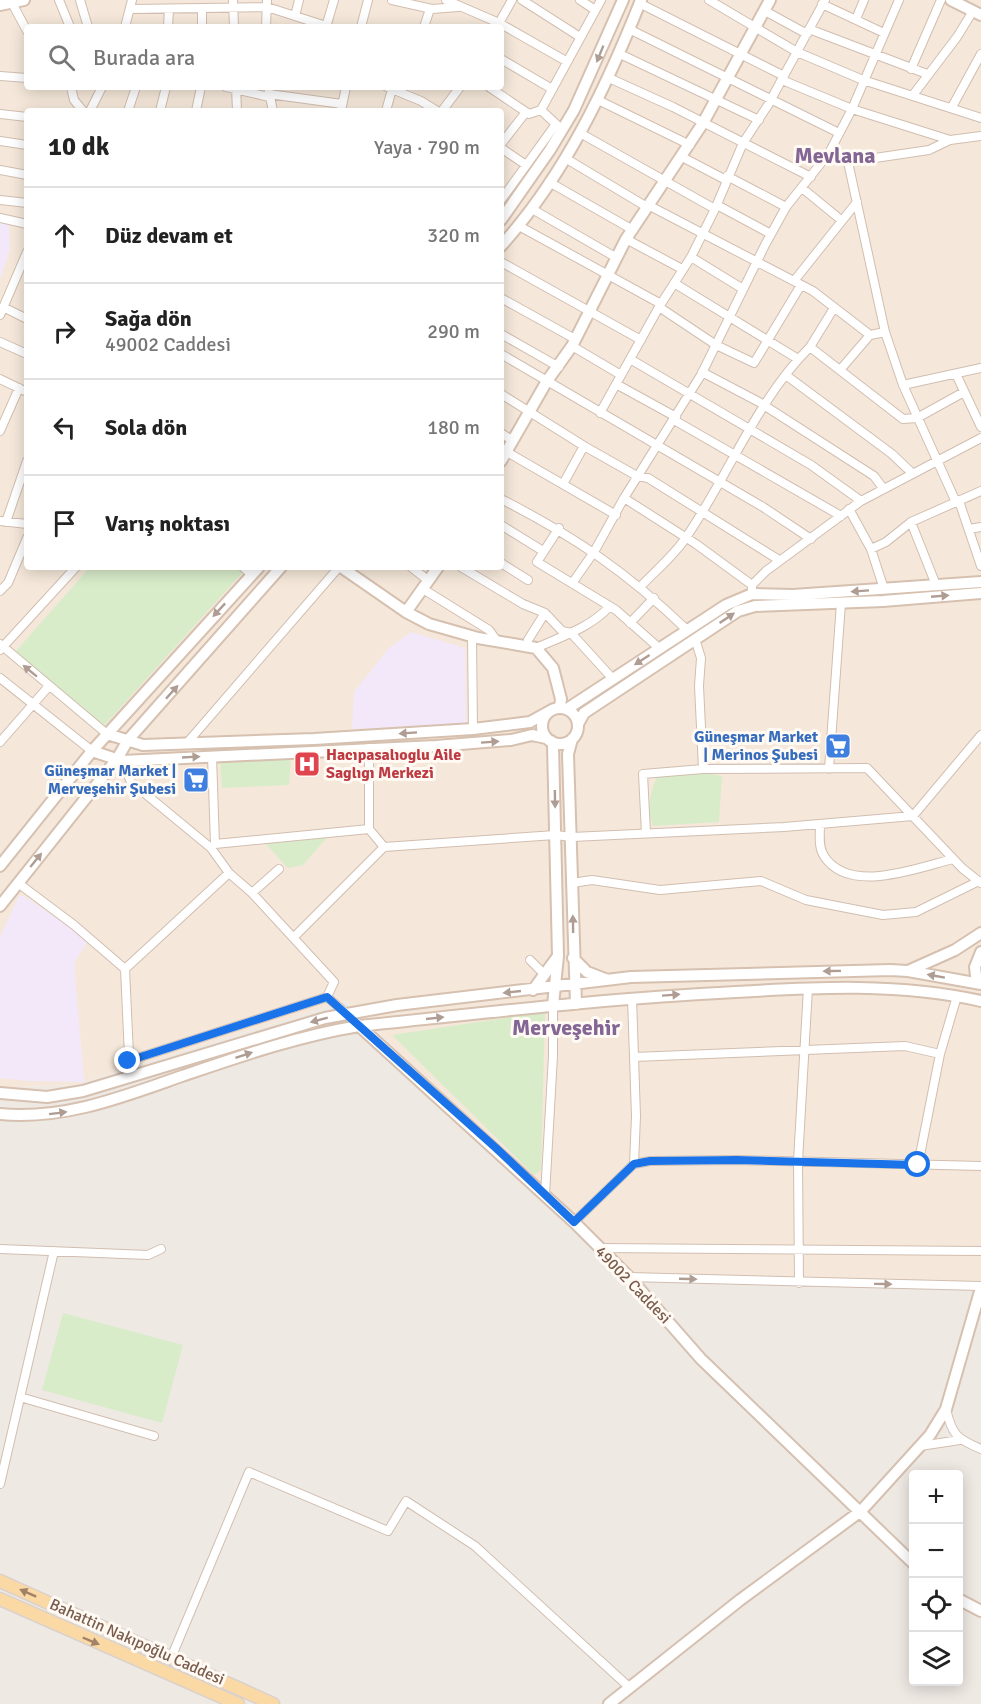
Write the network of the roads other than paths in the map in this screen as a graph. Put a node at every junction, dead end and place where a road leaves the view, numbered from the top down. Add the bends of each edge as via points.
1 (59, 0) edge
2 (80, 0) edge
3 (299, 0) edge
4 (334, 0) edge
5 (368, 0) edge
6 (392, 0) edge
7 (446, 0) edge
8 (512, 0) edge
9 (522, 0) edge
10 (580, 0) edge
11 (601, 0) edge
12 (623, 0) edge
13 (709, 0) edge
14 (770, 0) edge
15 (864, 0) edge
16 (899, 0) edge
17 (941, 0) edge
18 (951, 0) edge
19 (19, 1) edge
20 (824, 1) edge
21 (640, 2) edge
22 (267, 3) edge
23 (131, 4) edge
24 (233, 4) edge
25 (0, 5) edge
26 (462, 5) edge
27 (169, 9) junction
28 (202, 9) junction
29 (430, 9) junction
30 (596, 10) junction
31 (765, 11) junction
32 (978, 12) edge
33 (295, 16) junction
34 (856, 20) junction
35 (25, 24) edge
36 (69, 24) edge
37 (87, 24) edge
38 (126, 24) edge
39 (168, 24) edge
40 (202, 24) edge
41 (234, 24) edge
42 (266, 24) edge
43 (318, 24) edge
44 (328, 24) edge
45 (362, 24) edge
46 (425, 24) edge
47 (496, 24) edge
48 (499, 24) edge
49 (756, 27) junction
50 (504, 28) edge
51 (629, 29) junction
52 (808, 32) junction
53 (884, 33) junction
54 (580, 37) junction
55 (797, 51) junction
56 (620, 54) junction
57 (742, 54) junction
58 (874, 54) junction
59 (981, 54) edge
60 (504, 61) edge
61 (566, 61) junction
62 (911, 69) junction
63 (927, 74) junction
64 (0, 76) edge
65 (729, 77) junction
66 (783, 77) junction
67 (24, 78) edge
68 (609, 78) junction
69 (863, 80) junction
70 (552, 89) junction
71 (72, 90) edge
72 (100, 90) edge
73 (135, 90) edge
74 (165, 90) edge
75 (200, 90) edge
76 (236, 90) edge
77 (249, 90) edge
78 (345, 90) edge
79 (389, 90) edge
80 (405, 90) edge
81 (458, 90) edge
82 (493, 90) edge
83 (269, 93) edge
84 (913, 95) junction
85 (771, 99) junction
86 (598, 100) junction
87 (716, 100) junction
88 (952, 107) junction
89 (81, 108) edge
90 (92, 108) edge
91 (129, 108) edge
92 (161, 108) edge
93 (196, 108) edge
94 (237, 108) edge
95 (272, 108) edge
96 (342, 108) edge
97 (386, 108) edge
98 (439, 108) edge
99 (444, 108) edge
100 (852, 109) junction
101 (541, 110) junction
102 (525, 112) junction
103 (0, 114) edge
104 (24, 117) edge
105 (981, 118) edge
106 (759, 120) junction
107 (703, 123) junction
108 (559, 127) junction
109 (580, 133) junction
110 (839, 133) junction
111 (981, 136) edge
112 (950, 140) junction
113 (0, 141) edge
114 (504, 142) edge
115 (743, 143) junction
116 (24, 145) edge
117 (690, 145) junction
118 (504, 148) edge
119 (829, 153) junction
120 (682, 157) junction
121 (565, 158) junction
122 (848, 162) junction
123 (526, 165) junction
124 (0, 170) edge
125 (24, 174) edge
126 (811, 177) junction
127 (727, 178) junction
128 (664, 180) junction
129 (549, 182) junction
130 (802, 188) junction
131 (504, 190) edge
132 (0, 200) edge
133 (857, 202) junction
134 (24, 203) edge
135 (648, 206) junction
136 (716, 207) junction
137 (786, 207) junction
138 (532, 209) junction
139 (504, 215) edge
140 (0, 218) edge
141 (841, 220) junction
142 (24, 223) edge
143 (519, 226) junction
144 (704, 233) junction
145 (771, 234) junction
146 (630, 235) junction
147 (504, 243) edge
148 (691, 257) junction
149 (617, 258) junction
150 (24, 259) edge
151 (758, 260) junction
152 (504, 264) edge
153 (682, 269) junction
154 (608, 274) junction
155 (674, 283) junction
156 (798, 283) junction
157 (743, 290) junction
158 (504, 300) edge
159 (660, 305) junction
160 (834, 308) junction
161 (2, 311) edge
162 (589, 312) junction
163 (24, 318) edge
164 (729, 318) junction
165 (885, 332) junction
166 (870, 335) junction
167 (504, 336) edge
168 (767, 339) junction
169 (641, 340) junction
170 (0, 342) edge
171 (573, 342) junction
172 (716, 345) junction
173 (810, 347) junction
174 (24, 353) edge
175 (504, 356) edge
176 (630, 359) junction
177 (798, 359) junction
178 (559, 367) junction
179 (981, 368) edge
180 (840, 370) junction
181 (702, 372) junction
182 (957, 374) junction
183 (621, 375) junction
184 (787, 376) junction
185 (0, 379) edge
186 (547, 381) junction
187 (616, 384) junction
188 (903, 385) junction
189 (19, 388) junction
190 (24, 390) edge
191 (964, 392) junction
192 (689, 395) junction
193 (504, 396) edge
194 (763, 407) junction
195 (4, 410) edge
196 (600, 413) junction
197 (530, 414) junction
198 (917, 418) junction
199 (675, 419) junction
200 (981, 427) edge
201 (750, 430) junction
202 (0, 431) edge
203 (504, 435) edge
204 (981, 438) edge
205 (513, 441) junction
206 (584, 446) junction
207 (657, 446) junction
208 (734, 456) junction
209 (504, 457) edge
210 (937, 459) junction
211 (24, 468) edge
212 (912, 473) junction
213 (637, 476) junction
214 (720, 482) junction
215 (563, 484) junction
216 (883, 488) junction
217 (981, 491) edge
218 (624, 498) junction
219 (504, 500) edge
220 (861, 501) junction
221 (959, 501) junction
222 (849, 509) junction
223 (701, 512) junction
224 (616, 515) junction
225 (841, 516) junction
226 (3, 521) edge
227 (911, 522) junction
228 (24, 524) edge
229 (981, 526) edge
230 (504, 527) edge
231 (559, 528) junction
232 (969, 529) junction
233 (686, 538) junction
234 (811, 539) junction
235 (24, 545) edge
236 (871, 549) junction
237 (543, 551) junction
238 (594, 552) junction
239 (779, 560) junction
240 (504, 565) edge
241 (981, 566) edge
242 (73, 570) edge
243 (251, 570) edge
244 (278, 570) edge
245 (337, 570) edge
246 (344, 570) edge
247 (414, 570) edge
248 (436, 570) edge
249 (466, 570) edge
250 (528, 580) dead end
251 (573, 582) junction
252 (981, 582) edge
253 (426, 585) junction
254 (936, 585) junction
255 (640, 586) junction
256 (884, 589) junction
257 (752, 590) junction
258 (0, 591) edge
259 (981, 593) edge
260 (654, 598) junction
261 (841, 603) junction
262 (609, 606) junction
263 (406, 612) junction
264 (545, 613) junction
265 (630, 623) junction
266 (687, 630) junction
267 (571, 633) junction
268 (472, 636) junction
269 (695, 639) junction
270 (497, 641) junction
271 (1, 647) edge
272 (532, 647) junction
273 (659, 648) junction
274 (0, 678) edge
275 (613, 679) junction
276 (49, 686) junction
277 (33, 702) junction
278 (563, 708) junction
279 (548, 712) junction
280 (578, 724) junction
281 (473, 729) junction
282 (108, 734) junction
283 (981, 735) edge
284 (572, 739) junction
285 (128, 740) junction
286 (548, 740) junction
287 (0, 741) edge
288 (187, 743) junction
289 (369, 748) junction
290 (92, 751) junction
291 (212, 756) junction
292 (119, 760) junction
293 (702, 769) junction
294 (829, 769) junction
295 (913, 816) junction
296 (819, 824) junction
297 (369, 829) junction
298 (646, 833) junction
299 (555, 835) junction
300 (572, 837) junction
301 (213, 846) junction
302 (384, 847) junction
303 (953, 859) junction
304 (0, 866) edge
305 (279, 869) dead end
306 (229, 873) junction
307 (980, 882) edge
308 (18, 883) junction
309 (572, 883) junction
310 (252, 893) junction
311 (0, 906) edge
312 (981, 933) edge
313 (294, 937) junction
314 (981, 952) edge
315 (558, 956) junction
316 (573, 958) junction
317 (530, 960) dead end
318 (125, 969) junction
319 (908, 971) junction
320 (544, 974) junction
321 (605, 979) junction
322 (981, 982) edge
323 (575, 983) junction
324 (557, 986) junction
325 (807, 988) junction
326 (533, 990) junction
327 (957, 996) junction
328 (327, 997) junction
329 (632, 998) junction
330 (981, 1001) edge
331 (576, 1004) junction
332 (553, 1005) junction
333 (346, 1013) junction
334 (359, 1026) junction
335 (803, 1052) junction
336 (940, 1054) junction
337 (634, 1057) junction
338 (128, 1061) junction
339 (130, 1077) junction
340 (0, 1093) edge
341 (0, 1114) edge
342 (798, 1161) junction
343 (634, 1164) junction
344 (918, 1165) junction
345 (981, 1166) edge
346 (545, 1195) junction
347 (574, 1222) junction
348 (597, 1248) junction
349 (0, 1249) edge
350 (161, 1249) dead end
351 (799, 1249) junction
352 (54, 1251) junction
353 (981, 1251) edge
354 (629, 1277) junction
355 (799, 1283) junction
356 (981, 1287) edge
357 (20, 1398) junction
358 (946, 1409) junction
359 (154, 1436) dead end
360 (960, 1440) junction
361 (920, 1446) junction
362 (981, 1449) edge
363 (0, 1484) edge
364 (861, 1511) junction
365 (909, 1559) edge
366 (0, 1581) edge
367 (0, 1599) edge
368 (963, 1602) edge
369 (981, 1611) edge
370 (171, 1658) junction
371 (629, 1687) junction
372 (238, 1704) edge
373 (273, 1704) edge
374 (609, 1704) edge

1 - 36 street
2 - 37 street
3 - 33 street
4 - 44 street
5 - 45 street
6 - 29 street
7 - 26 street
8 - 48 street
9 - 54 street
10 - 30 street
11 - 30 street
12 -> 108 street via 590,79
13 - 49 street
14 - 31 street
15 - 34 street
16 - 53 street
17 - 62 street
18 - 32 street
19 - 25 street
19 - 35 street
20 - 34 street
20 - 52 street
21 - 51 street
21 - 57 street
22 - 24 street
22 - 33 street
22 - 42 street
23 - 27 street
23 - 38 street
24 - 28 street
24 - 41 street
26 - 29 street
26 - 47 street
27 - 28 street
27 - 39 street
28 - 40 street
29 - 46 street
30 - 54 street
31 - 49 street
31 - 52 street
32 - 63 street
33 - 43 street
34 - 53 street
49 - 55 street
49 - 57 street
50 - 61 street
51 - 56 street
51 - 65 street
52 - 55 street
52 - 58 street
53 - 58 street
54 - 61 street
55 - 66 street
55 - 69 street
56 - 68 street
56 - 87 street
57 - 65 street
57 - 66 street
58 - 62 street
58 - 69 street
59 - 88 street
60 - 70 street
61 - 70 street
62 - 63 street
63 - 84 street
64 - 67 street
65 - 85 street
65 - 87 street
66 - 85 street
66 - 100 street
68 - 86 street
68 - 107 street
69 - 84 street
69 - 100 street
70 - 101 street
71 - 89 street
72 - 90 street
73 - 91 street
74 - 92 street
75 - 93 street
76 - 94 street
77 - 83 street
78 - 96 street
79 - 97 street
80 - 98 street
81 - 99 street
82 - 102 street
83 - 95 street
83 - 96 street
84 - 88 street
85 - 106 street
85 - 110 street
86 - 109 street
86 - 117 street
87 - 106 street
87 - 107 street
88 - 105 street
100 - 110 street
100 - 112 street
101 - 102 street
101 - 108 street
102 - 114 street
103 - 104 street
106 - 115 street
107 - 115 street
107 - 117 street
108 - 123 street
108 - 139 street
109 - 121 street
109 - 128 street
110 - 119 street
111 - 112 street
112 - 122 street via 928,150
113 - 116 street
115 - 126 street
115 - 127 street
117 - 120 street
118 - 123 street
119 - 122 street
119 - 126 street
120 - 127 street
120 - 128 street
121 - 129 street
121 - 135 street
122 - 133 street
123 - 131 street
124 - 125 street
126 - 130 street
127 - 136 street
127 - 137 street
128 - 135 street
128 - 136 street
129 - 138 street
129 - 146 street
130 - 137 street
130 - 141 street
132 - 134 street
133 - 141 street
133 - 165 street
135 - 144 street
135 - 146 street
136 - 144 street
136 - 145 street
137 - 145 street
138 - 143 street
138 - 149 street
140 - 142 street
141 - 156 street
143 - 147 street
143 - 154 street
144 - 148 street
144 - 151 street
145 - 151 street
146 - 149 street
146 - 153 street
148 - 153 street
148 - 157 street
149 - 154 street
150 - 161 street
151 - 156 street
151 - 157 street
152 - 162 street
153 - 155 street
154 - 159 street
154 - 162 street
155 - 159 street
155 - 164 street
156 - 160 street
156 - 168 street
157 - 164 street
158 - 171 street
159 - 169 street
159 - 172 street
160 - 166 street
160 - 173 street
161 - 163 street
162 - 169 street
162 - 171 street
164 - 168 street
164 - 172 street
165 - 166 street
165 - 188 street
166 - 180 street
167 - 178 street
168 - 172 street via 754,363
168 - 177 street
169 - 176 street
170 - 174 street
171 - 178 street
171 - 183 street
172 - 181 street
173 - 177 street
173 - 180 street
175 - 186 street
176 - 183 street
176 - 192 street
177 - 184 street
178 - 186 street
179 - 182 street
180 - 198 street via 903,419
181 - 192 street
181 - 194 street
182 - 188 street
182 - 191 street
183 - 187 street
184 - 194 street
184 - 212 street
185 - 189 street
186 - 196 street
186 - 197 street
187 - 196 street
187 - 199 street
188 - 198 street
189 - 190 street
189 - 195 street
191 - 198 street
191 - 200 street
192 - 199 street
192 - 201 street
193 - 197 street
194 - 201 street
194 - 216 street via 874,476
195 - 202 street
196 - 207 street
197 - 205 street
197 - 206 street
198 - 210 street
199 - 207 street
199 - 208 street
201 - 208 street
201 - 220 street via 811,465
203 - 205 street
204 - 210 street
205 - 209 street
206 - 213 street
206 - 215 street
207 - 213 street
207 - 214 street
208 - 214 street
208 - 225 street
209 - 215 street
210 - 212 street
210 - 221 street via 955,500
211 - 226 street
212 - 216 street
213 - 218 street
213 - 223 street via 648,478
214 - 223 street
214 - 234 street
215 - 224 street
216 - 220 street
217 - 221 street
218 - 224 street
218 - 233 street
219 - 231 street
220 - 222 street
221 - 227 street
221 - 232 street
222 - 225 street
222 - 236 street
223 - 233 street
223 - 239 street
224 - 238 street
225 - 234 street
226 - 228 street
227 - 236 street
227 - 254 street
229 - 232 street
230 - 237 street
231 - 237 street
231 - 238 street
232 - 241 street
233 - 255 street
233 - 257 street
234 - 239 street
235 - 258 street via 8,583
236 - 256 street
237 - 251 street via 537,562
238 - 251 street
238 - 255 street
239 - 257 street
240 - 250 street
242 - 271 street
243 -> 282 street
285 -> 244 street
245 - 288 street
246 - 263 street
247 - 253 street
248 - 253 street
249 - 264 street
251 - 262 street
252 - 254 street
253 - 263 street
253 - 270 street via 489,630
254 - 256 street
255 - 260 street
256 -> 257 street via 793,595
257 - 266 street
261 -> 259 street
260 - 265 street
260 - 266 street
269 -> 261 street via 738,610
261 - 294 street
262 - 265 street
262 - 267 street via 602,615
263 - 268 street via 429,624
264 - 267 street via 561,631
264 - 272 street via 528,640
265 - 273 street
266 - 273 street
267 - 272 street
267 - 275 street
268 - 270 street
268 - 281 street
269 - 280 street via 584,713
269 - 293 street via 701,657
270 - 272 street
276 -> 271 street
272 - 278 street via 553,668
273 -> 275 street
274 - 277 street
275 - 278 street
276 - 277 street
276 - 282 street
277 - 287 street
277 - 290 street
278 - 279 street
278 - 280 street via 575,715
279 - 281 street via 530,722
279 - 286 street via 542,728
280 - 284 street
281 -> 288 street
282 - 285 street
282 - 290 street
283 - 295 street
284 - 286 street via 562,744
284 - 300 street via 568,754
285 - 288 street via 143,745
285 - 292 street
289 -> 286 street via 500,741 532,735
286 -> 299 street via 553,744
289 - 291 street
289 - 297 street
290 - 292 street
290 - 304 street
292 -> 291 street
291 - 301 street
292 - 301 street via 131,782
308 -> 292 street
293 - 294 street
293 - 298 street via 643,774
294 - 295 street via 867,768
295 - 296 street
295 - 303 street
296 - 298 street
296 - 303 street via 823,855 840,872 875,877
297 - 301 street
297 - 302 street
298 - 300 street
299 - 300 street
299 - 302 street
299 - 315 street
300 - 309 street
301 - 306 street
302 - 313 street
303 - 307 street
305 - 310 street
306 - 310 street
306 - 318 street
307 - 309 street via 916,912 883,915 806,900 761,881 660,890 592,880
308 - 311 street
308 - 318 street
316 -> 309 street
310 - 313 street
312 - 319 street via 955,950
313 - 328 street via 334,982
314 - 322 street via 975,967
315 - 320 street
315 - 324 street
316 - 321 street via 587,972
316 - 323 street
317 - 320 street
318 - 338 street
319 -> 321 street
322 -> 319 street
320 - 326 street
321 - 323 street
323 - 324 street
323 - 331 street
324 - 326 street
324 - 332 street
325 - 327 street via 896,988
329 -> 325 street
325 - 335 street
326 -> 333 street
327 - 330 street
327 - 336 street
328 - 333 street
328 - 338 street
329 - 331 street
329 - 337 street
331 - 332 street
334 -> 332 street
332 - 346 street
333 - 334 street, 49002 Caddesi
333 -> 339 street
341 -> 334 street via 57,1114 97,1105 280,1043
334 - 346 street, 49002 Caddesi
335 - 336 street via 905,1046
335 - 337 street
335 - 342 street
336 - 344 street
337 - 343 street
338 - 339 street
339 - 340 street via 47,1097
342 - 343 street
342 - 344 street
342 - 351 street
343 - 347 street
344 - 345 street
346 - 347 street, 49002 Caddesi
347 - 348 street, 49002 Caddesi
348 - 351 street
348 - 354 street, 49002 Caddesi
349 - 352 street
350 - 352 street via 148,1255
351 - 353 street
351 - 355 street
352 - 357 street
354 -> 355 street
354 - 364 street, 49002 Caddesi via 701,1359
355 -> 356 street
356 - 358 street
357 - 359 street
357 - 363 street
358 - 360 street via 950,1427
358 - 361 street
360 - 361 street
360 - 362 street
361 - 364 street
364 - 365 street, 49002 Caddesi
364 - 371 street
370 -> 366 main road, Bahattin Nakıpoğlu Caddesi
367 -> 372 main road, Bahattin Nakıpoğlu Caddesi
368 - 369 street
370 - 371 street via 249,1472 388,1531 406,1502 475,1546
370 - 373 main road, Bahattin Nakıpoğlu Caddesi
371 - 374 street

